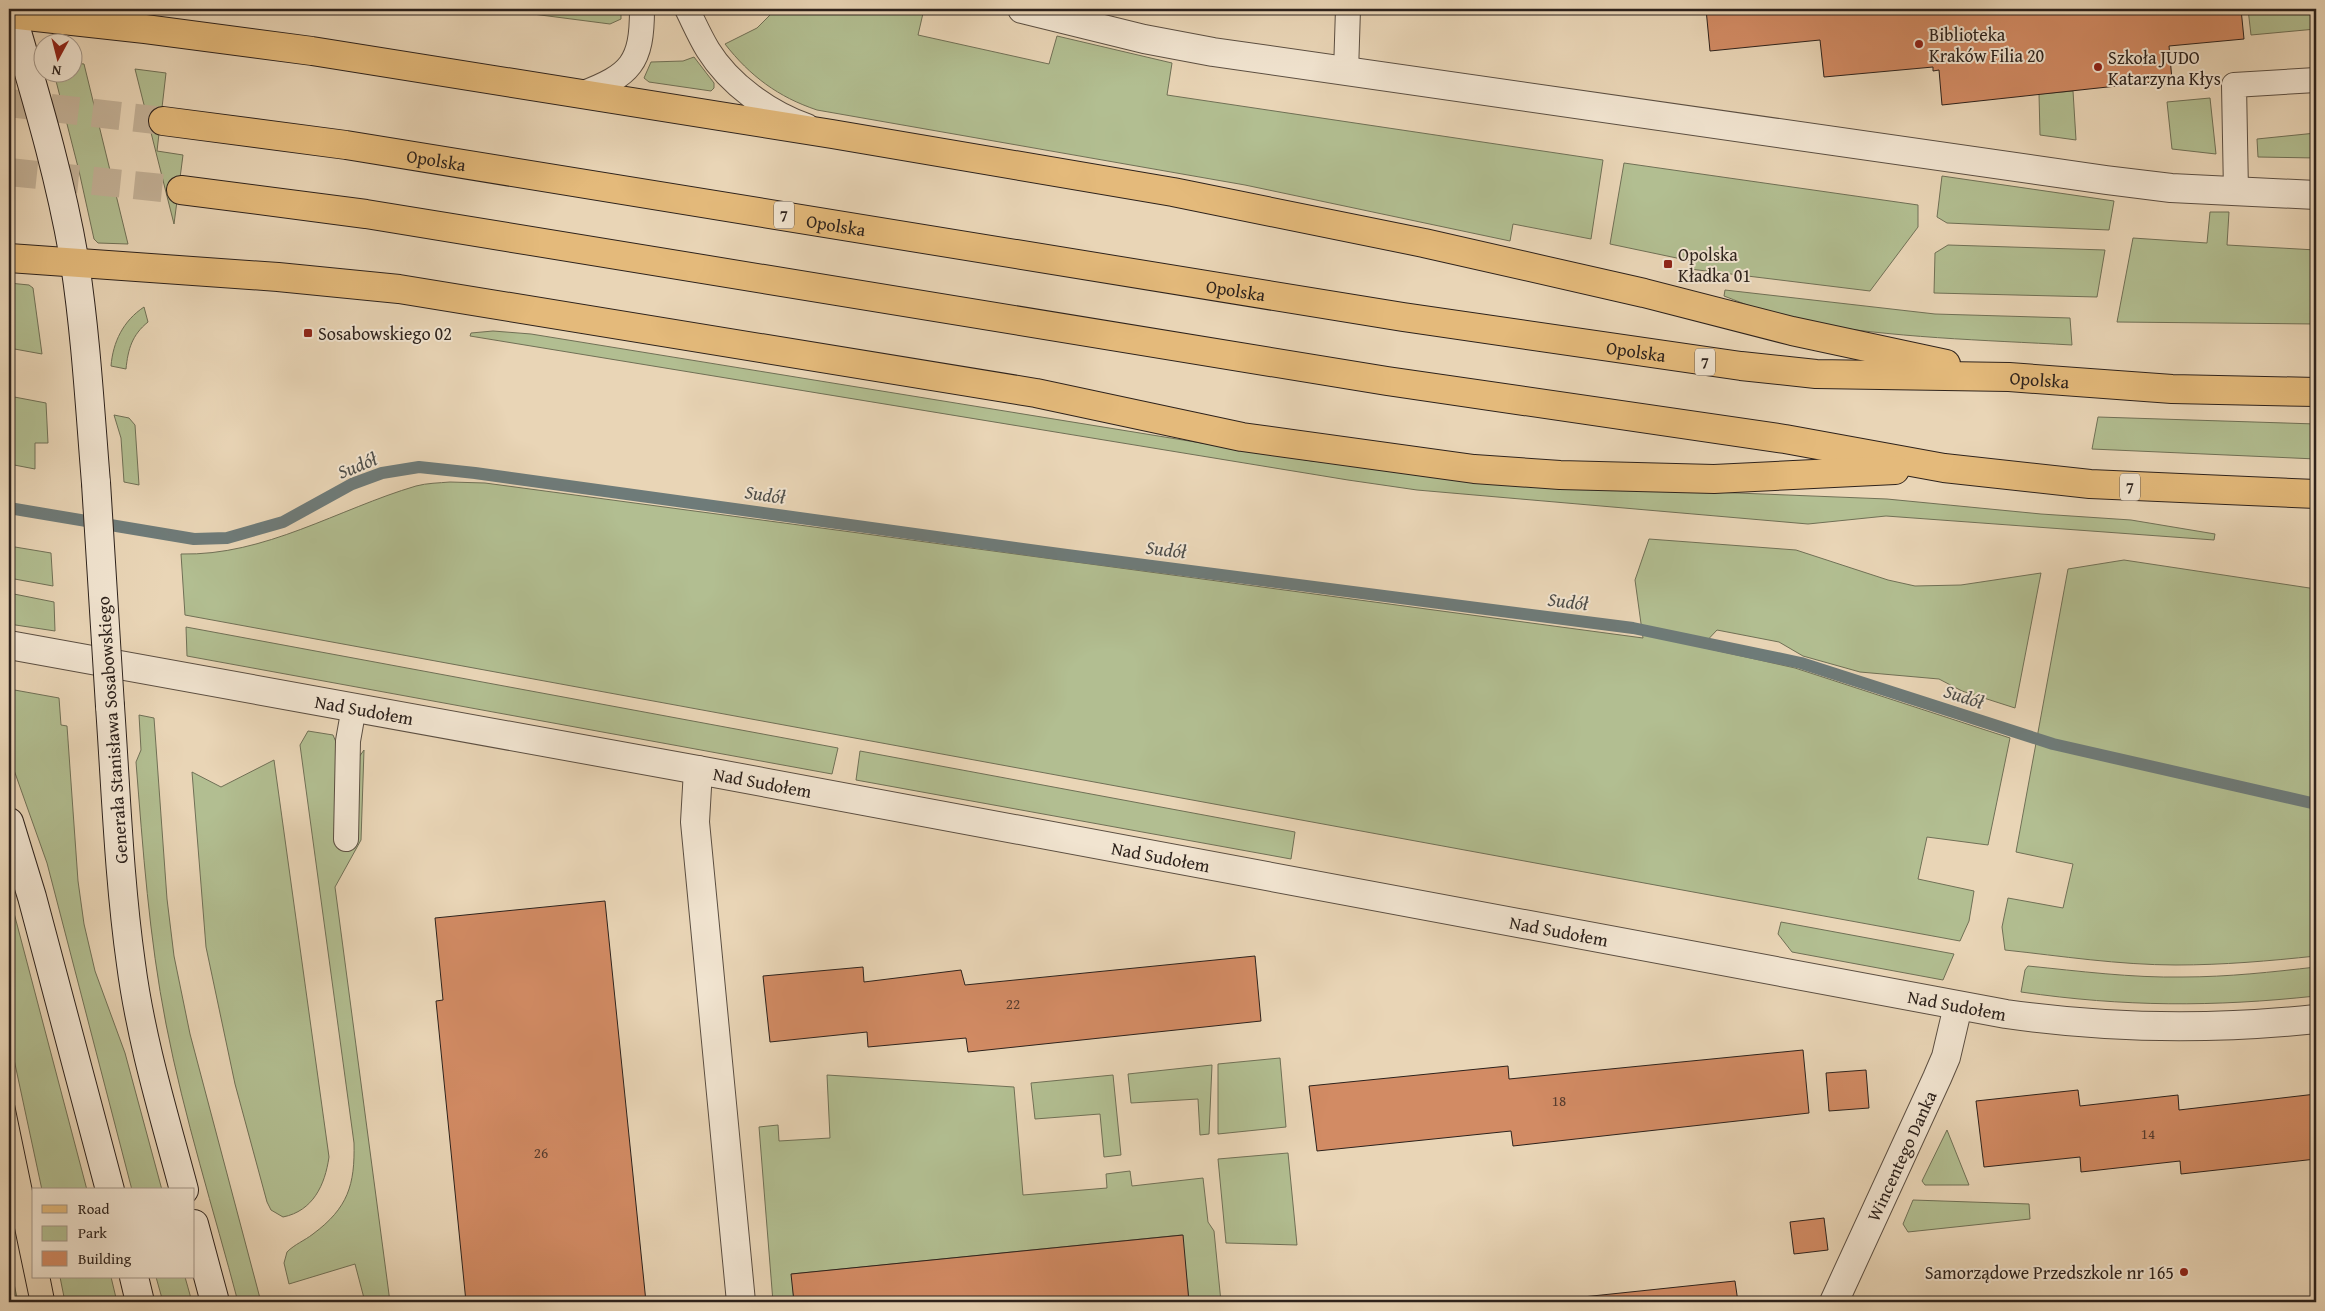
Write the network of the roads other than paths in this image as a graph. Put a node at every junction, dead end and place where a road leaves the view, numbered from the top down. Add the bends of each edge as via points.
1 (642, 9) edge
2 (687, 9) edge
3 (1022, 9) edge
4 (1348, 9) edge
5 (11, 14) edge
6 (1346, 72) junction
7 (2316, 80) edge
8 (582, 94) junction
9 (163, 121) tunnel mouth
10 (832, 134) junction
11 (181, 190) tunnel mouth
12 (2236, 192) junction
13 (2316, 195) edge
14 (9, 258) edge
15 (75, 264) junction
16 (2009, 377) junction
17 (2316, 392) edge
18 (1944, 468) junction
19 (2316, 494) edge
20 (9, 645) edge
21 (354, 707) junction
22 (698, 770) junction
23 (9, 822) edge
24 (346, 839) dead end
25 (1958, 1006) junction
26 (2316, 1019) edge
27 (109, 1188) edge
28 (183, 1188) edge
29 (195, 1228) edge
30 (134, 1278) edge
31 (140, 1302) edge
32 (215, 1302) edge
33 (741, 1302) edge
34 (1834, 1302) edge

1 - 8 lane via 640,42 634,60 621,76
2 - 10 lane via 709,51 738,84 778,112
3 - 6 street via 1154,40
4 - 6 lane
5 - 8 main road via 302,49
5 - 15 street, Generała Stanisława Sosabowskiego via 51,149
6 - 12 street via 2106,180
7 - 12 lane via 2234,85
8 - 10 main road
9 - 16 main road, Opolska / 7 via 356,146 1646,354 1816,374
10 - 16 main road via 1173,192 1325,223 1612,286 1774,327
11 - 18 main road, 7 via 375,215 1387,381 1784,439
12 - 13 street
14 - 15 main road
15 - 18 main road via 278,277 399,289 1036,393 1242,437 1465,468 1560,475 1714,479
15 - 28 street, Generała Stanisława Sosabowskiego, bridge via 86,339 122,887 131,965 150,1062
16 - 17 main road, Opolska / 7 via 2172,389
18 - 19 main road, 7 via 2090,484
20 - 21 street, Nad Sudołem
21 - 22 street, Nad Sudołem
21 - 24 lane via 348,741
22 - 25 street, Nad Sudołem
22 - 33 street via 695,822
23 - 27 street
25 - 26 street, Nad Sudołem via 2048,1020 2138,1027 2233,1026
25 - 34 street, Wincentego Danka via 1946,1057
29 - 32 street
30 - 31 street

